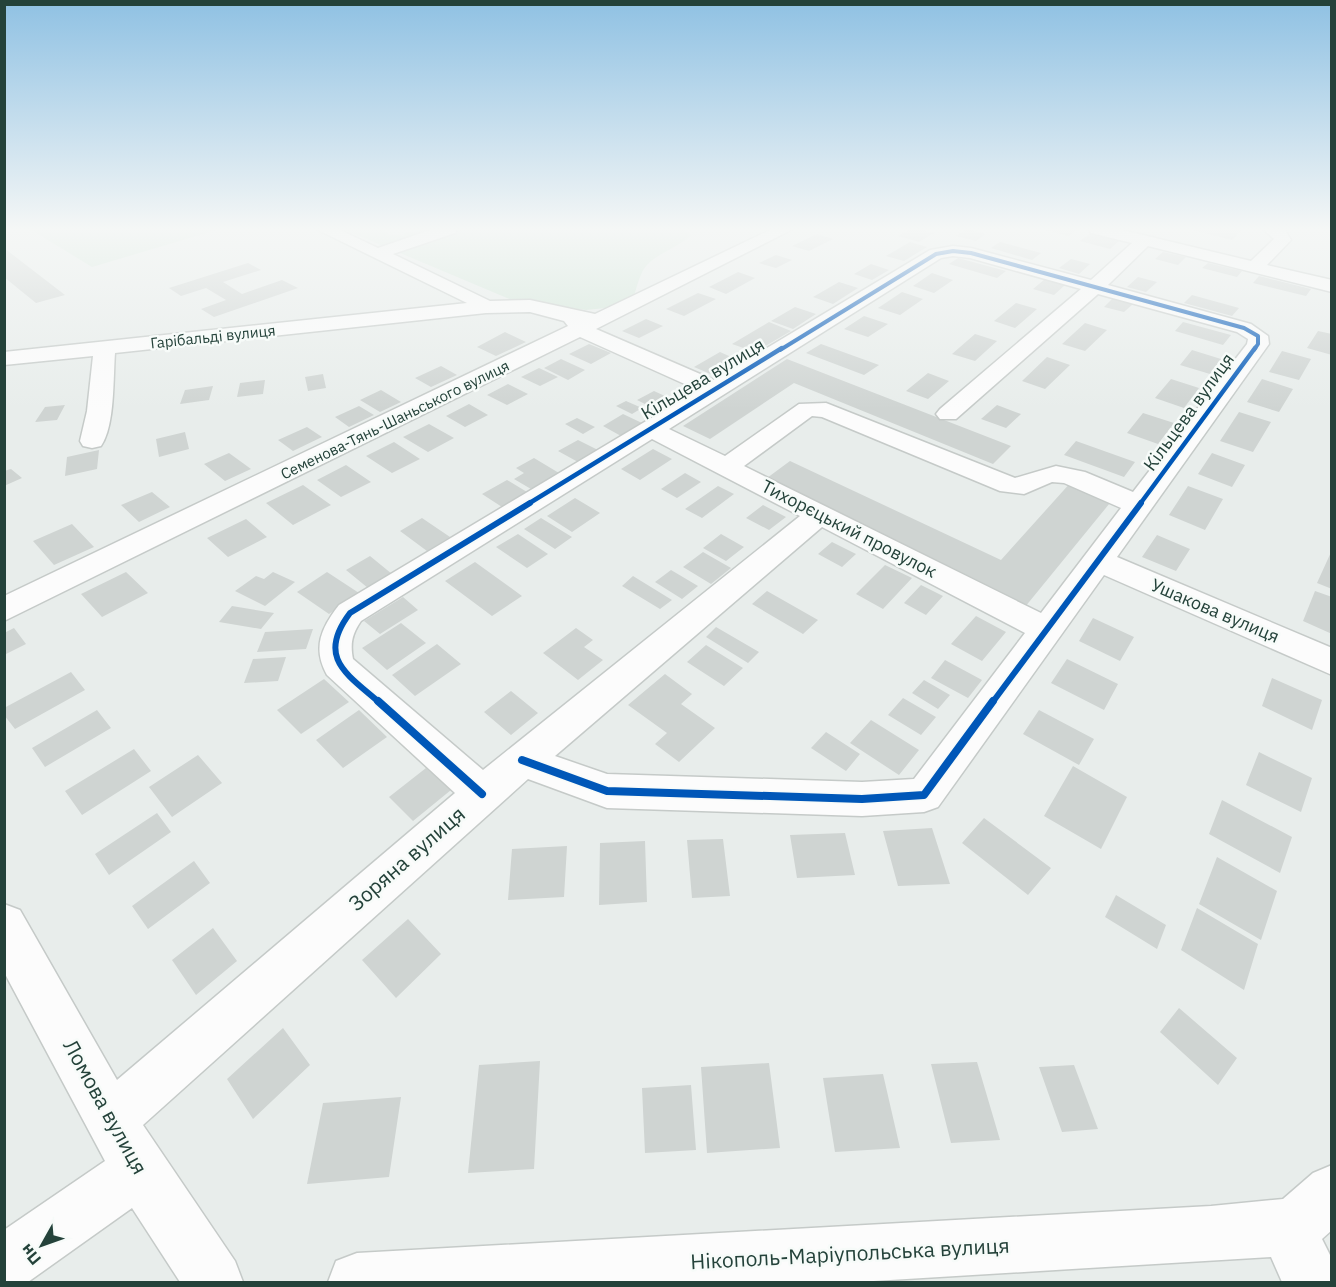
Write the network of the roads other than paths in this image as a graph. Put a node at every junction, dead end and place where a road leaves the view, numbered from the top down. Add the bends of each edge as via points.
1 (454, 289) edge
2 (655, 289) edge
3 (879, 289) edge
4 (1093, 289) edge
5 (1102, 289) edge
6 (486, 308) junction
7 (584, 322) junction
8 (105, 348) junction
9 (4, 359) edge
10 (716, 389) junction
11 (948, 414) dead end
12 (651, 429) junction
13 (92, 441) dead end
14 (726, 467) junction
15 (1140, 505) junction
16 (820, 514) junction
17 (1099, 561) junction
18 (4, 610) edge
19 (1047, 630) junction
20 (1332, 662) edge
21 (522, 760) junction
22 (482, 794) junction
23 (4, 926) edge
24 (111, 1119) junction
25 (139, 1170) junction
26 (1332, 1192) edge
27 (1286, 1227) junction
28 (4, 1264) edge
29 (214, 1282) edge
30 (357, 1282) edge
31 (1312, 1282) edge

1 - 6 street
2 - 7 street, Семенова-Тянь-Шаньського вулиця
3 - 10 street, Кільцева вулиця
4 - 11 street
5 - 15 street, Кільцева вулиця via 1244,328 1258,336 1258,344
6 - 7 street, Гарібальді вулиця via 530,306
6 - 8 street, Гарібальді вулиця via 464,321
7 - 10 street, Гарібальді вулиця
7 - 18 street, Семенова-Тянь-Шаньського вулиця
8 - 9 street, Гарібальді вулиця
8 - 13 street
10 - 12 street, Кільцева вулиця
12 - 14 street, Тихорєцький провулок
12 - 22 street, Кільцева вулиця via 350,613 336,631 333,650 339,666
14 - 15 street via 807,409 817,409 1009,485 1021,488 1042,476 1069,476
14 - 16 street, Тихорєцький провулок
15 - 17 street, Кільцева вулиця
16 - 19 street, Тихорєцький провулок
16 - 21 street, Зоряна вулиця
17 - 19 street, Кільцева вулиця
17 - 20 street, Ушакова вулиця
19 - 21 street, Кільцева вулиця via 924,795 862,799 607,791
21 - 22 street, Зоряна вулиця
22 - 24 street, Зоряна вулиця
23 - 24 street, Ломова вулиця
24 - 25 street, Ломова вулиця
25 - 28 street
25 - 29 street, Ломова вулиця
26 - 27 street, Нікополь-Маріупольська вулиця via 1303,1219
27 - 30 street, Нікополь-Маріупольська вулиця
27 - 31 street

